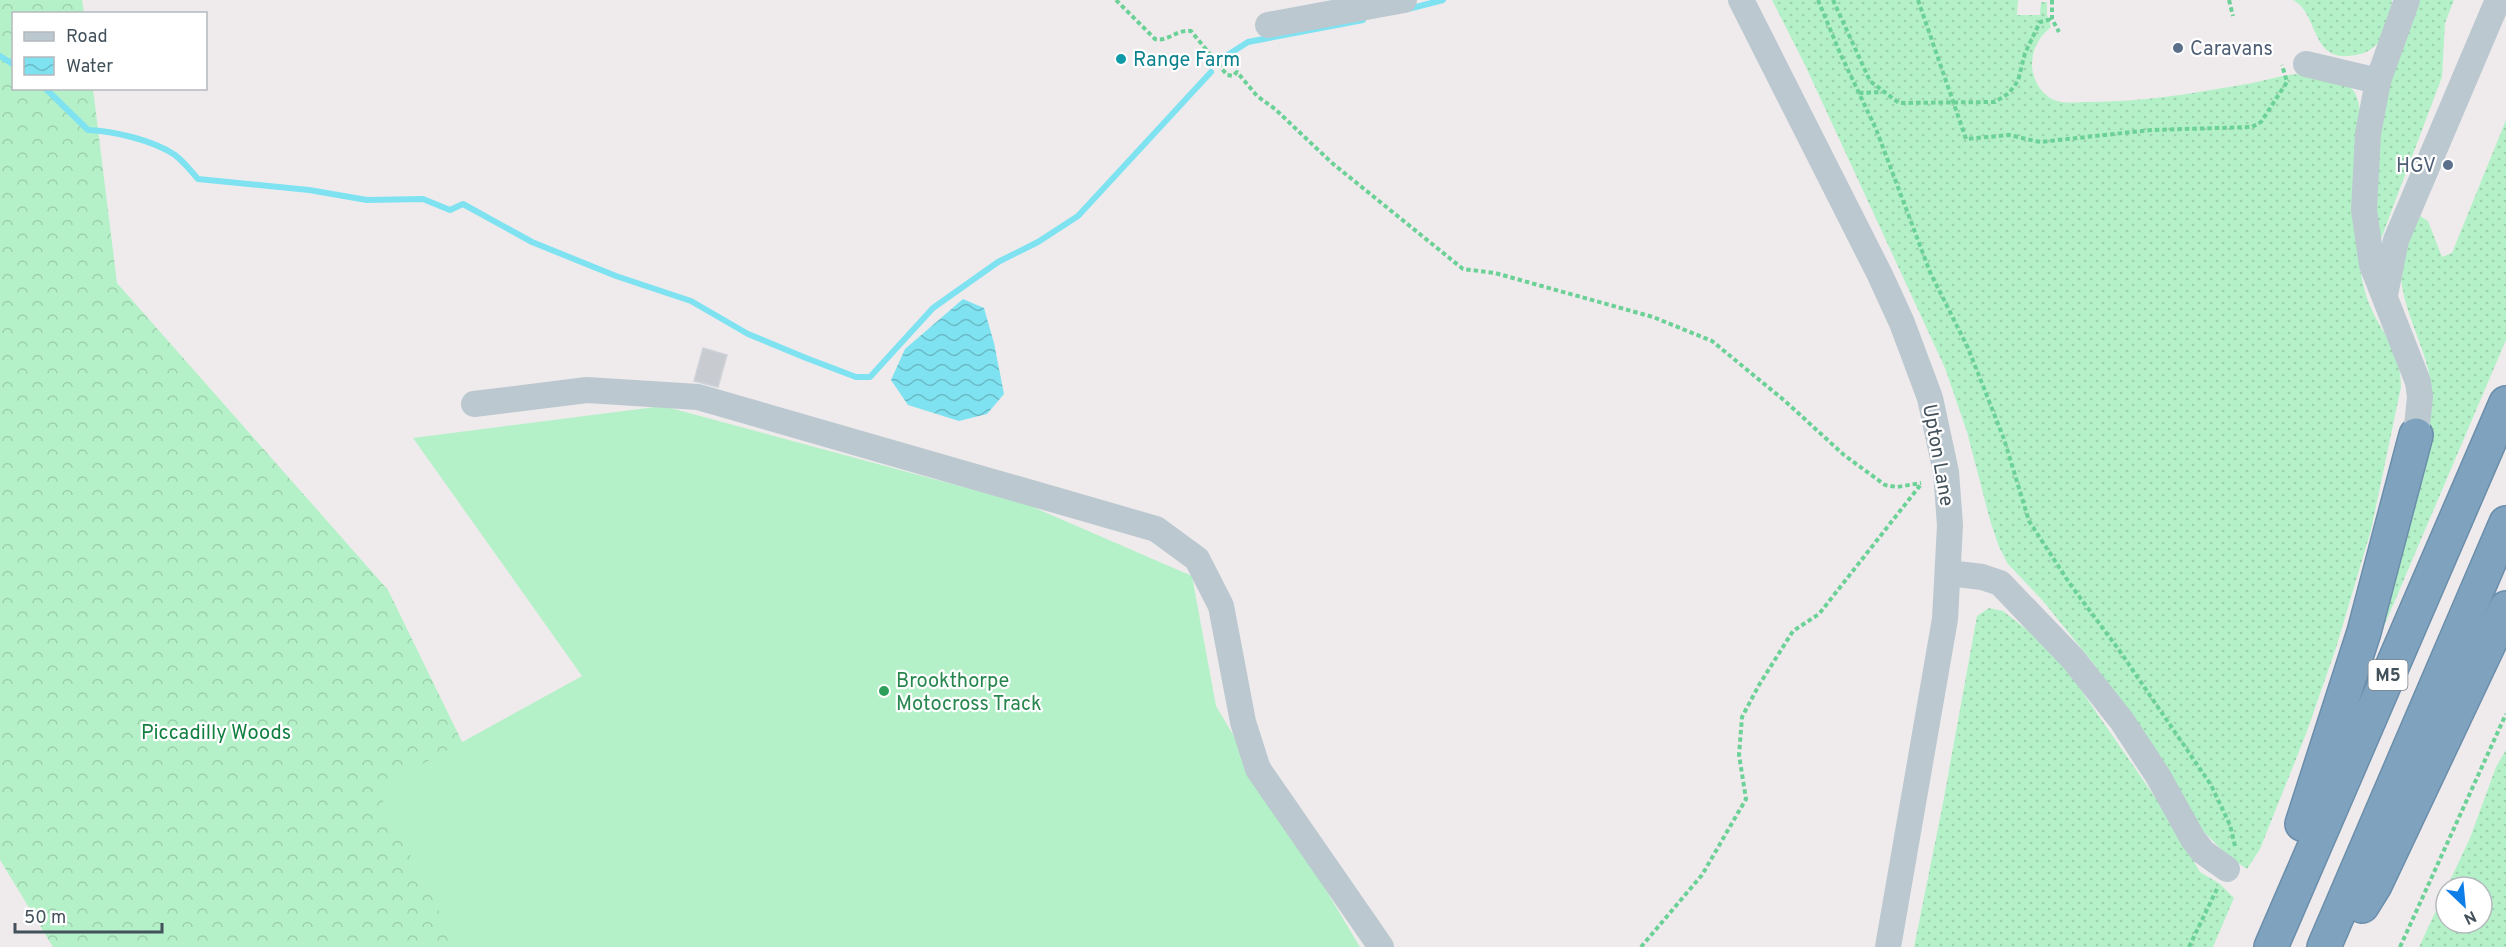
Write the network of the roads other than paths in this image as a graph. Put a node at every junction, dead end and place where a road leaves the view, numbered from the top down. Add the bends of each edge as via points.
1 (1404, 0) edge
2 (1741, 0) edge
3 (2407, 0) edge
4 (2498, 0) edge
5 (1268, 25) dead end
6 (2294, 64) road end
7 (2378, 81) junction
8 (2385, 298) junction
9 (2506, 403) edge
10 (474, 404) dead end
11 (2416, 435) joint
12 (2506, 524) edge
13 (1949, 573) junction
14 (2506, 608) edge
15 (2227, 869) road end
16 (1381, 947) edge
17 (1888, 947) edge
18 (2266, 947) edge
19 (2271, 947) edge
20 (2324, 947) edge
21 (2335, 947) edge

1 - 5 street
2 - 13 street, Upton Lane via 1880,275 1930,398 1946,472
3 - 7 street
4 - 8 street via 2396,240
6 - 7 street
7 - 8 street via 2368,134 2364,210 2372,265
8 - 11 street via 2418,382
9 - 19 highway, M5
10 - 16 street via 587,390 698,397 1156,529 1197,559 1221,606 1244,722 1258,769
11 - 18 highway, M5 via 2364,632 2292,850
12 - 20 highway, M5
13 - 15 street via 2000,583 2073,659 2122,721 2203,852
13 - 17 street, Upton Lane via 1945,620
14 - 21 highway via 2375,885

